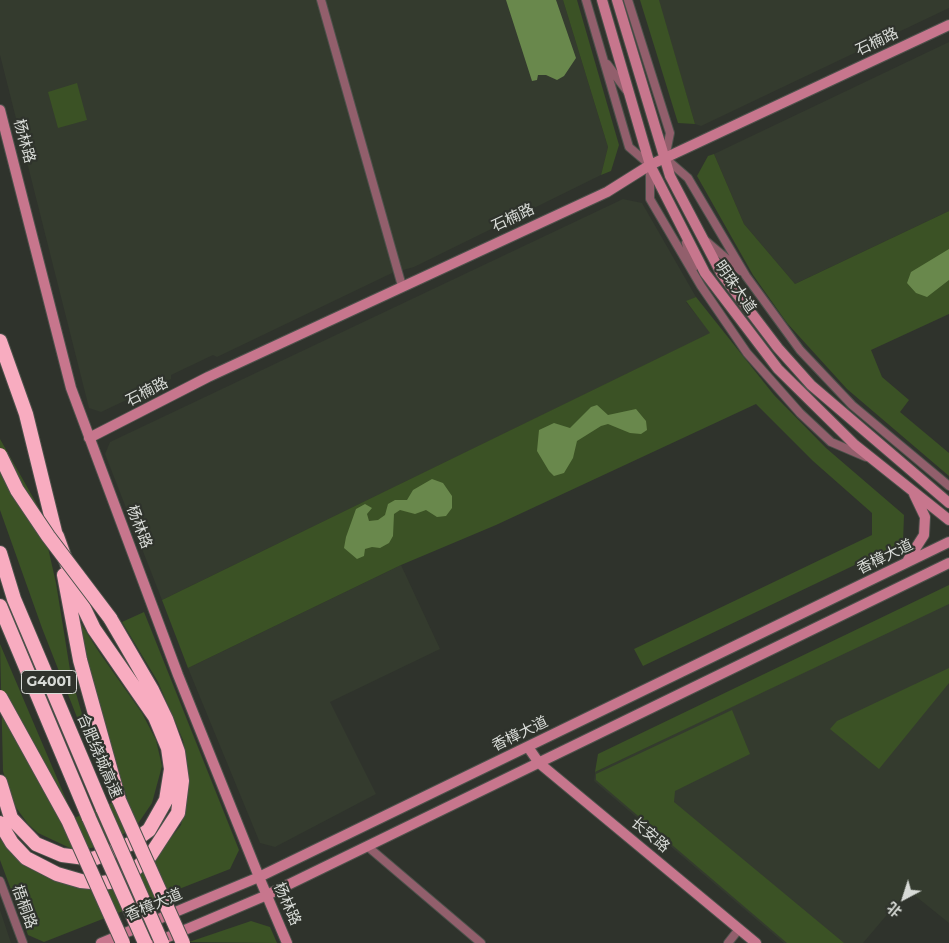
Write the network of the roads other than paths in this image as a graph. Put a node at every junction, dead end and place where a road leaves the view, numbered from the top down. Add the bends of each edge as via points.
1 (321, 0) edge
2 (586, 0) edge
3 (602, 0) edge
4 (617, 0) edge
5 (628, 0) edge
6 (949, 25) edge
7 (642, 49) junction
8 (604, 61) junction
9 (644, 87) junction
10 (629, 93) junction
11 (0, 110) edge
12 (665, 158) junction
13 (650, 165) junction
14 (682, 227) junction
15 (702, 237) junction
16 (746, 276) junction
17 (696, 278) junction
18 (402, 286) junction
19 (0, 342) edge
20 (89, 438) junction
21 (0, 456) edge
22 (876, 462) junction
23 (949, 486) edge
24 (912, 491) junction
25 (949, 503) edge
26 (949, 520) edge
27 (57, 536) junction
28 (949, 542) edge
29 (0, 553) edge
30 (949, 563) edge
31 (904, 564) junction
32 (0, 606) edge
33 (0, 697) edge
34 (528, 747) junction
35 (539, 763) junction
36 (0, 782) edge
37 (0, 823) edge
38 (367, 846) junction
39 (259, 878) junction
40 (0, 881) edge
41 (268, 895) junction
42 (739, 930) junction
43 (23, 943) edge
44 (100, 943) edge
45 (123, 943) edge
46 (145, 943) edge
47 (154, 943) edge
48 (162, 943) edge
49 (183, 943) edge
50 (288, 943) edge
51 (481, 943) edge
52 (728, 943) edge
53 (756, 943) edge

1 - 18 street
2 - 8 street
3 - 10 main road, 明珠大道
4 - 9 main road, 明珠大道
5 - 7 street
6 - 12 main road, 石楠路
7 - 9 street
7 - 12 street via 670,133
8 - 10 street
8 - 13 street via 629,147
9 - 12 main road, 明珠大道
10 - 13 main road, 明珠大道
11 - 20 main road, 杨林路 via 71,388
12 - 13 main road, 石楠路
12 - 15 main road, 明珠大道 via 670,176
12 - 16 street via 688,178
13 - 14 main road, 明珠大道
13 - 17 street via 650,199
13 - 18 main road, 石楠路 via 607,192
14 - 17 street
14 - 22 main road, 明珠大道 via 705,273 778,368
15 - 16 street
15 - 25 main road, 明珠大道 via 721,273 811,386
16 - 23 street via 800,350 852,405
17 - 22 street via 747,353 800,413 831,442
18 - 20 main road, 石楠路
19 - 27 highway via 26,414
20 - 39 main road, 杨林路
21 - 37 highway, bridge via 17,490 110,618 152,690 178,752 182,781 178,813 150,856 134,871 116,881 81,881 58,874 26,858
22 - 24 main road, 明珠大道
24 - 26 main road, 明珠大道
24 - 31 main road via 925,517 924,536
27 - 36 highway via 94,629 155,717 168,748 171,769 166,800 149,830 130,844 93,859 62,855 36,844 11,818
27 - 49 highway, bridge via 80,660 119,800
28 - 31 main road, 香樟大道
29 - 48 highway, 合肥绕城高速 / G4001, bridge via 14,599
30 - 35 main road
31 - 34 main road, 香樟大道
32 - 46 highway, G4001, bridge
33 - 45 highway, bridge via 68,820
34 - 35 main road, 长安路
34 - 39 main road, 香樟大道
35 - 38 main road
35 - 42 main road, 长安路
38 - 41 main road
38 - 51 street
39 - 41 main road, 杨林路
39 - 44 main road, 香樟大道
40 - 43 street, 梧桐路
41 - 47 main road
41 - 50 main road, 杨林路
42 - 52 street
42 - 53 main road, 长安路

